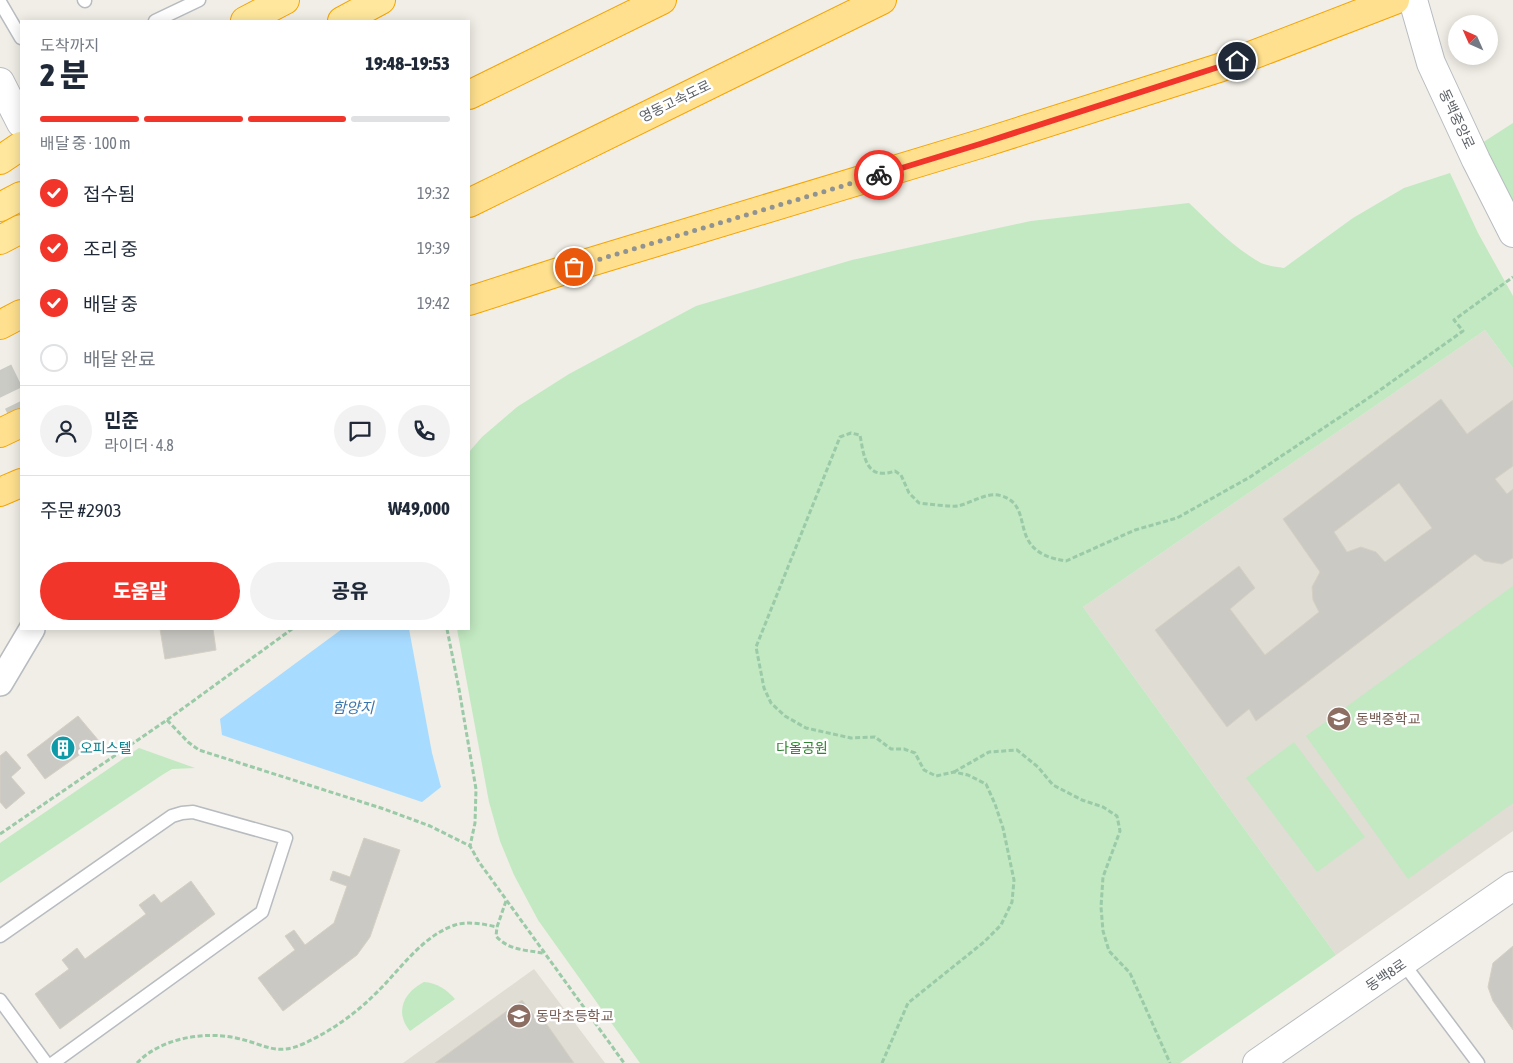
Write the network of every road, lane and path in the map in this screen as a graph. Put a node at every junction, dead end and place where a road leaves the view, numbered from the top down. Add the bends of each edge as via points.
1 (199, 0) edge
2 (285, 0) edge
3 (662, 0) edge
4 (882, 0) edge
5 (1395, 0) edge
6 (1413, 0) edge
7 (0, 2) edge
8 (376, 3) edge
9 (157, 20) edge
10 (247, 20) edge
11 (344, 20) edge
12 (350, 20) edge
13 (20, 36) edge
14 (0, 82) edge
15 (470, 95) edge
16 (20, 121) edge
17 (20, 147) edge
18 (0, 160) edge
19 (20, 197) edge
20 (470, 203) edge
21 (0, 207) edge
22 (20, 230) edge
23 (1513, 234) edge
24 (0, 240) edge
25 (1513, 277) edge
26 (470, 302) edge
27 (20, 315) edge
28 (0, 325) edge
29 (20, 423) edge
30 (0, 433) edge
31 (20, 483) edge
32 (0, 492) edge
33 (31, 630) edge
34 (291, 630) edge
35 (447, 630) edge
36 (0, 683) edge
37 (167, 720) junction
38 (954, 772) junction
39 (0, 834) edge
40 (470, 846) junction
41 (1513, 886) edge
42 (507, 900) junction
43 (496, 927) junction
44 (0, 936) edge
45 (544, 954) junction
46 (1403, 963) junction
47 (0, 1000) edge
48 (46, 1063) edge
49 (53, 1063) edge
50 (137, 1063) edge
51 (624, 1063) edge
52 (882, 1063) edge
53 (1170, 1063) edge
54 (1257, 1063) edge
55 (1478, 1063) edge

1 - 9 lane
2 - 10 highway
3 - 15 highway
4 - 20 highway, 영동고속도로
5 - 26 highway via 1219,68
6 - 23 street, 동백중앙로 via 1431,63
7 - 13 lane
8 - 11 highway
8 - 12 highway
14 - 16 street
17 - 18 highway
19 - 21 highway
22 - 24 highway
25 - 38 path via 1454,320 1463,331 1250,477 1177,518 1135,530 1066,561 1054,559 1032,547 1025,537 1020,510 1013,500 992,494 955,506 919,503 895,471 884,475 876,473 868,465 860,435 851,433 840,437 756,647 764,688 771,703 806,728 851,738 875,737 891,750 904,749 915,753 924,770 936,776
27 - 28 highway
29 - 30 highway
31 - 32 highway
33 - 36 street
34 - 37 path
35 - 40 path via 476,789 475,823
37 - 39 path
37 - 40 path via 199,750 384,809 430,826
38 - 52 path via 986,784 996,804 1014,880 1012,902 1001,925 984,942 908,1003
38 - 53 path via 989,752 1017,750 1053,785 1117,816 1120,831 1103,877 1103,931 1109,951 1130,973
40 - 42 path
41 - 46 street, 동백8로
42 - 43 path
42 - 45 path
43 - 45 path via 496,936 509,947
43 - 50 path via 462,924 437,934 349,1016 326,1032 286,1051 233,1038 195,1037 161,1046
44 - 49 lane via 172,816 193,812 286,838 262,912
45 - 51 path
46 - 54 street, 동백8로
46 - 55 lane
47 - 48 lane

